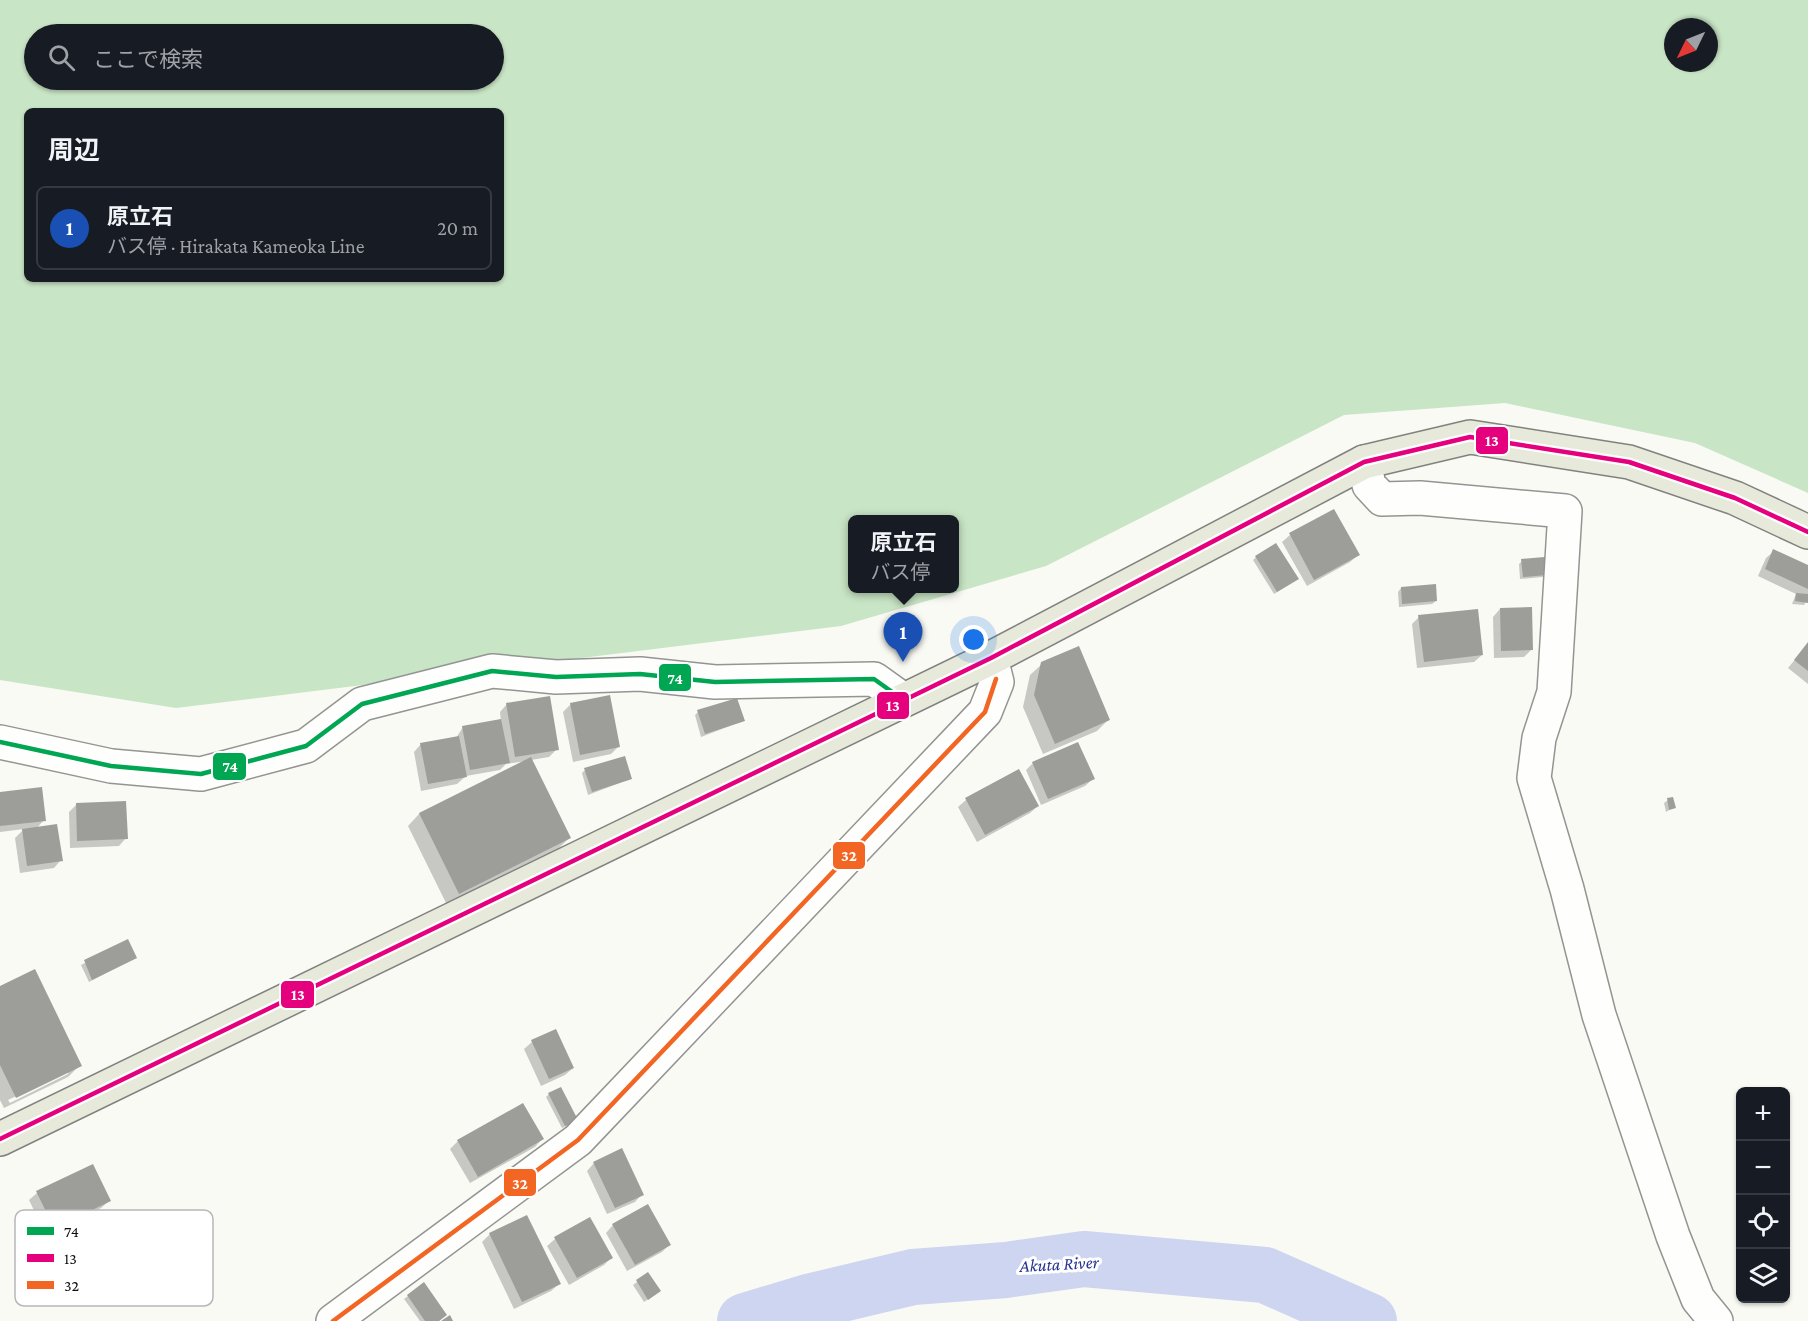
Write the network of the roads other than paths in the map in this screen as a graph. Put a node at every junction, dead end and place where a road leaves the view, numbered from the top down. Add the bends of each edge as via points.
1 (1364, 462) junction
2 (1808, 532) edge
3 (991, 658) junction
4 (902, 699) junction
5 (0, 742) edge
6 (0, 1139) edge
7 (333, 1321) edge
8 (1716, 1321) edge

1 - 2 main road via 1470,437 1629,462 1736,498
1 - 3 main road
1 - 8 street via 1369,485 1382,499 1420,498 1565,511 1554,692 1539,738 1534,778 1599,1015 1673,1236 1698,1299
3 - 4 main road
3 - 7 street via 997,682 984,712 578,1140
4 - 5 street via 874,679 715,682 640,674 556,677 492,671 363,704 306,746 201,774 111,766
4 - 6 main road

